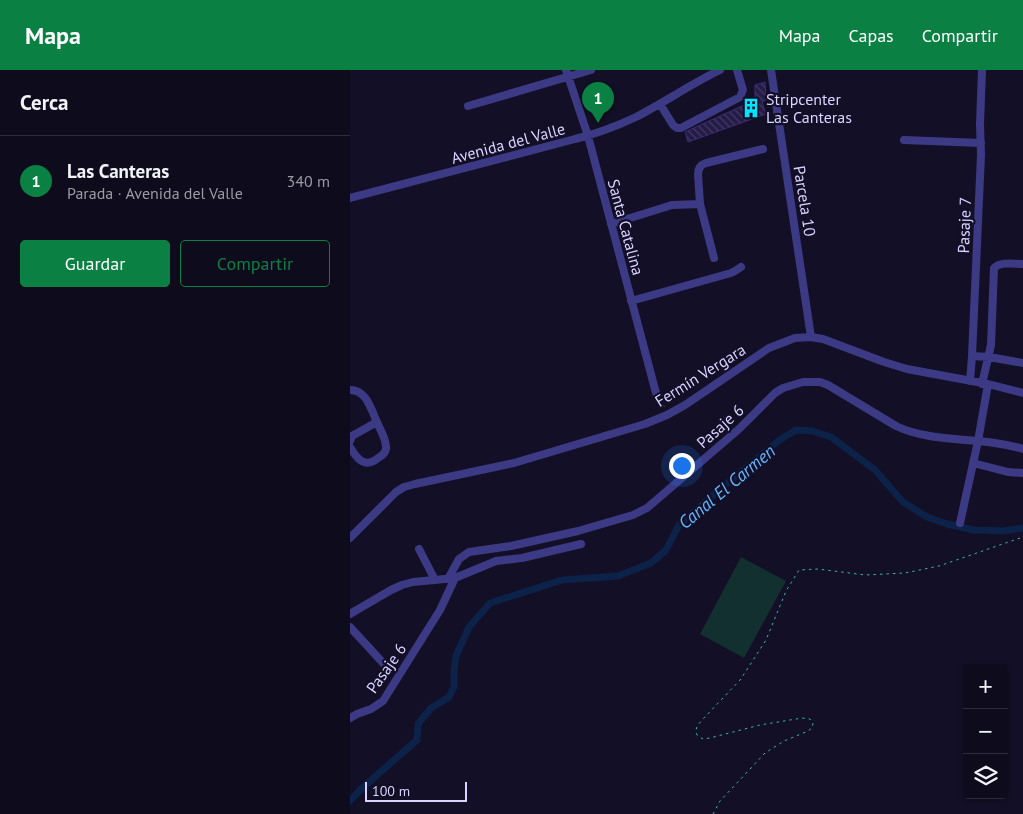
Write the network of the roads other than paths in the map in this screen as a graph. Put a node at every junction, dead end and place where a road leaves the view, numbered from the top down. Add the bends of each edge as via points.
1 (591, 70) edge
2 (720, 70) edge
3 (737, 70) edge
4 (771, 70) edge
5 (982, 70) edge
6 (567, 73) edge
7 (660, 104) junction
8 (468, 106) dead end
9 (588, 136) junction
10 (904, 140) dead end
11 (981, 143) junction
12 (763, 149) dead end
13 (350, 198) edge
14 (700, 204) junction
15 (611, 224) junction
16 (714, 258) dead end
17 (1023, 264) edge
18 (741, 267) dead end
19 (631, 301) junction
20 (811, 337) junction
21 (972, 356) junction
22 (989, 357) junction
23 (1023, 363) edge
24 (970, 381) junction
25 (985, 384) junction
26 (350, 390) edge
27 (656, 392) road end
28 (1023, 393) edge
29 (377, 422) junction
30 (350, 441) edge
31 (978, 441) junction
32 (350, 448) edge
33 (1023, 449) edge
34 (973, 463) junction
35 (1023, 473) edge
36 (960, 523) dead end
37 (350, 538) edge
38 (581, 544) dead end
39 (419, 549) dead end
40 (451, 579) junction
41 (435, 580) junction
42 (350, 614) edge
43 (350, 627) edge
44 (384, 664) dead end
45 (350, 718) edge

1 - 6 street
2 - 7 street, Avenida del Valle
3 - 7 street via 743,90 740,97 681,128 674,125
4 - 20 street, Parcela 10
5 - 11 street, Pasaje 7
6 - 8 street
6 - 9 street, Santa Catalina
7 - 9 street, Avenida del Valle
9 - 13 street, Avenida del Valle
9 - 15 street, Santa Catalina
10 - 11 street
11 - 21 street, Pasaje 7
12 - 14 street via 701,166 698,170
14 - 15 street via 667,206
14 - 16 street
15 - 19 street, Santa Catalina
17 - 22 street via 1001,264 994,268
18 - 19 street via 731,273
19 - 27 street, Santa Catalina
20 - 24 street, Fermín Vergara via 829,340 907,369
20 - 37 street, Fermín Vergara via 794,338 769,348 666,415 632,428 514,463 410,485 396,492
21 - 22 street
21 - 24 street, Pasaje 7
22 - 23 street
22 - 25 street
24 - 25 street, Fermín Vergara
25 - 28 street, Fermín Vergara
25 - 31 street
26 - 29 street via 363,395
29 - 30 street via 352,436
29 - 32 street via 386,442 383,454 366,463
31 - 33 street, Pasaje 6
31 - 34 street
31 - 40 street, Pasaje 6 via 907,431 828,385 803,382 775,393 739,430 633,516 511,546 469,552 459,559
34 - 35 street
34 - 36 street
38 - 40 street via 522,558 496,560
39 - 41 street
40 - 41 street
40 - 45 street, Pasaje 6 via 440,610 383,701
41 - 42 street via 413,582 391,590
43 - 44 street

